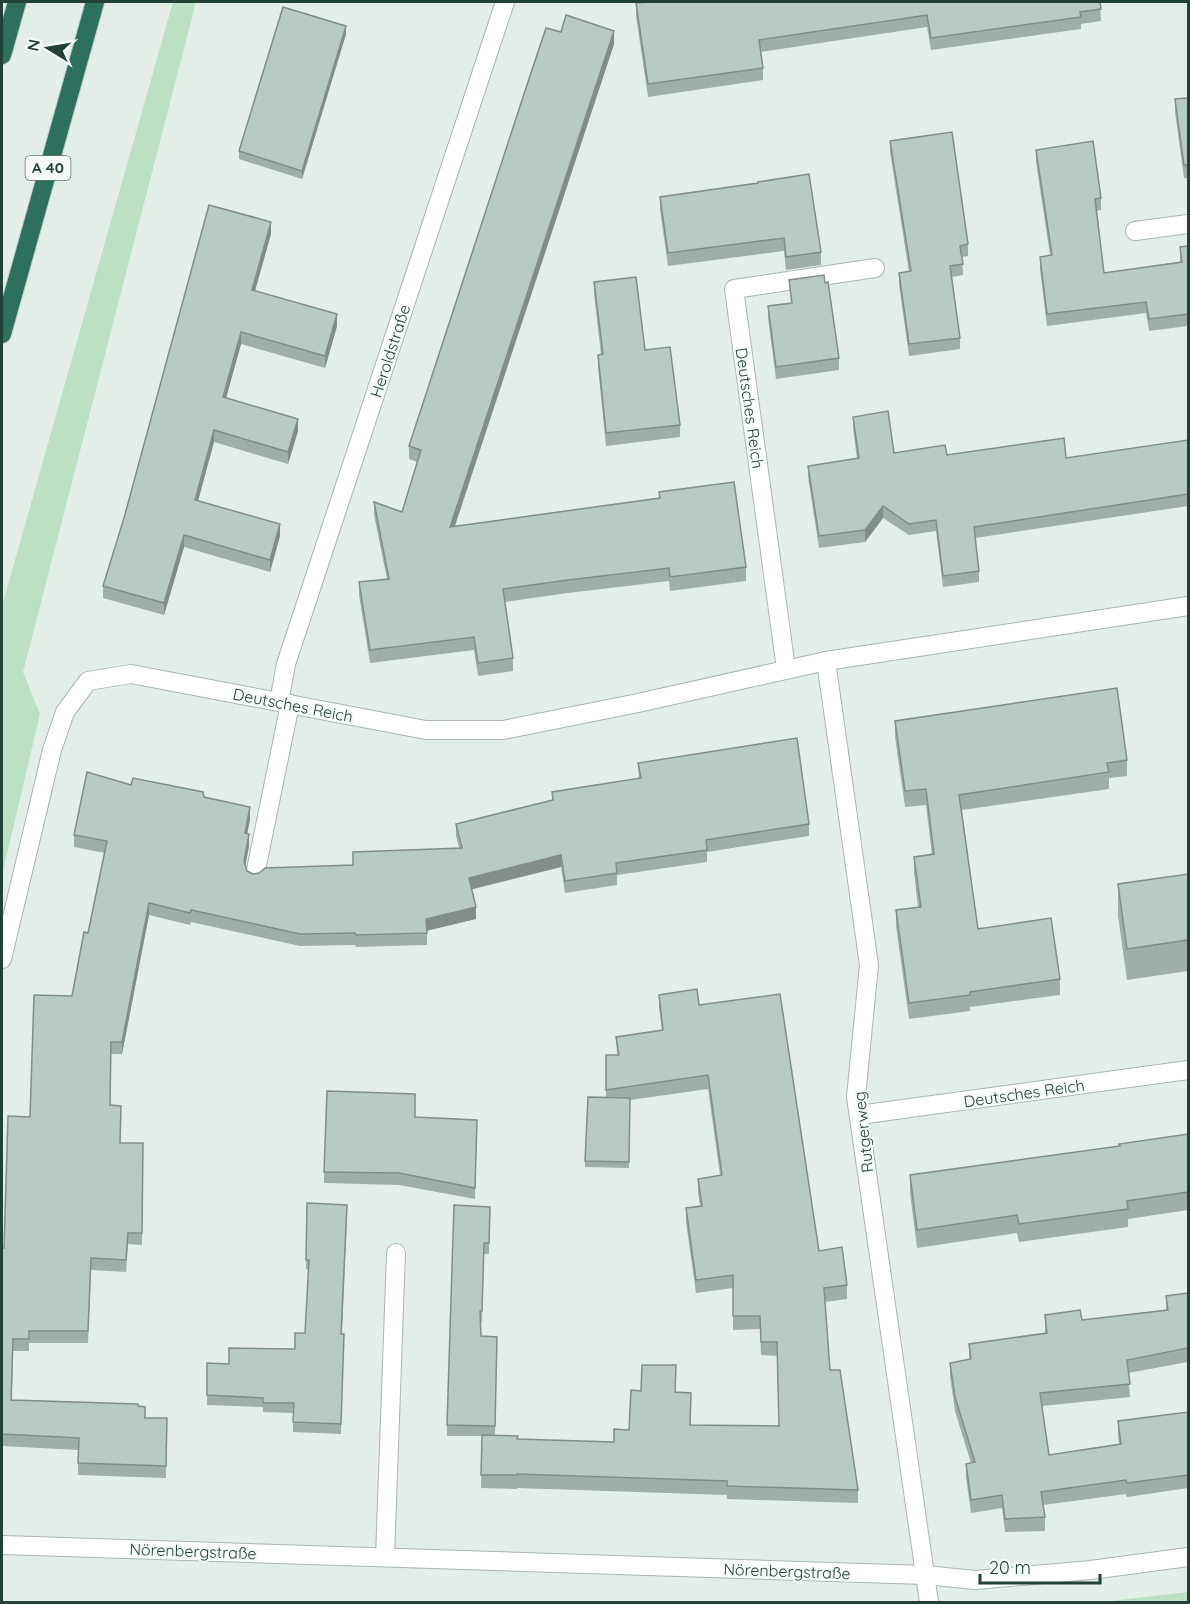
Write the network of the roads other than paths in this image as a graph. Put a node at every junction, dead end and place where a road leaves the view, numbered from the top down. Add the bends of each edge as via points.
1 (16, 2) edge
2 (95, 2) edge
3 (505, 2) edge
4 (2, 55) edge
5 (1188, 224) edge
6 (1135, 231) dead end
7 (875, 268) dead end
8 (2, 334) edge
9 (1188, 606) edge
10 (826, 661) junction
11 (786, 669) junction
12 (284, 703) junction
13 (255, 875) edge
14 (2, 959) edge
15 (1188, 1070) edge
16 (859, 1115) junction
17 (396, 1253) dead end
18 (2, 1545) edge
19 (385, 1557) junction
20 (1188, 1557) edge
21 (925, 1575) junction
22 (929, 1602) edge

1 - 4 highway
2 - 8 highway, A 40
3 - 12 street, Heroldstraße via 286,664
5 - 6 street
7 - 11 street, Deutsches Reich via 734,289
9 - 10 street, Deutsches Reich
10 - 11 street, Deutsches Reich
10 - 16 street, Rutgerweg via 869,965 856,1097
11 - 12 street, Deutsches Reich via 503,730 426,730
12 - 13 street, Heroldstraße
12 - 14 street, Deutsches Reich via 131,674 88,681 65,712 52,750
15 - 16 street, Deutsches Reich
16 - 21 street, Rutgerweg
17 - 19 street
18 - 19 street, Nörenbergstraße
19 - 21 street, Nörenbergstraße
20 - 21 street, Nörenbergstraße via 975,1580
21 - 22 street, Rutgerweg

